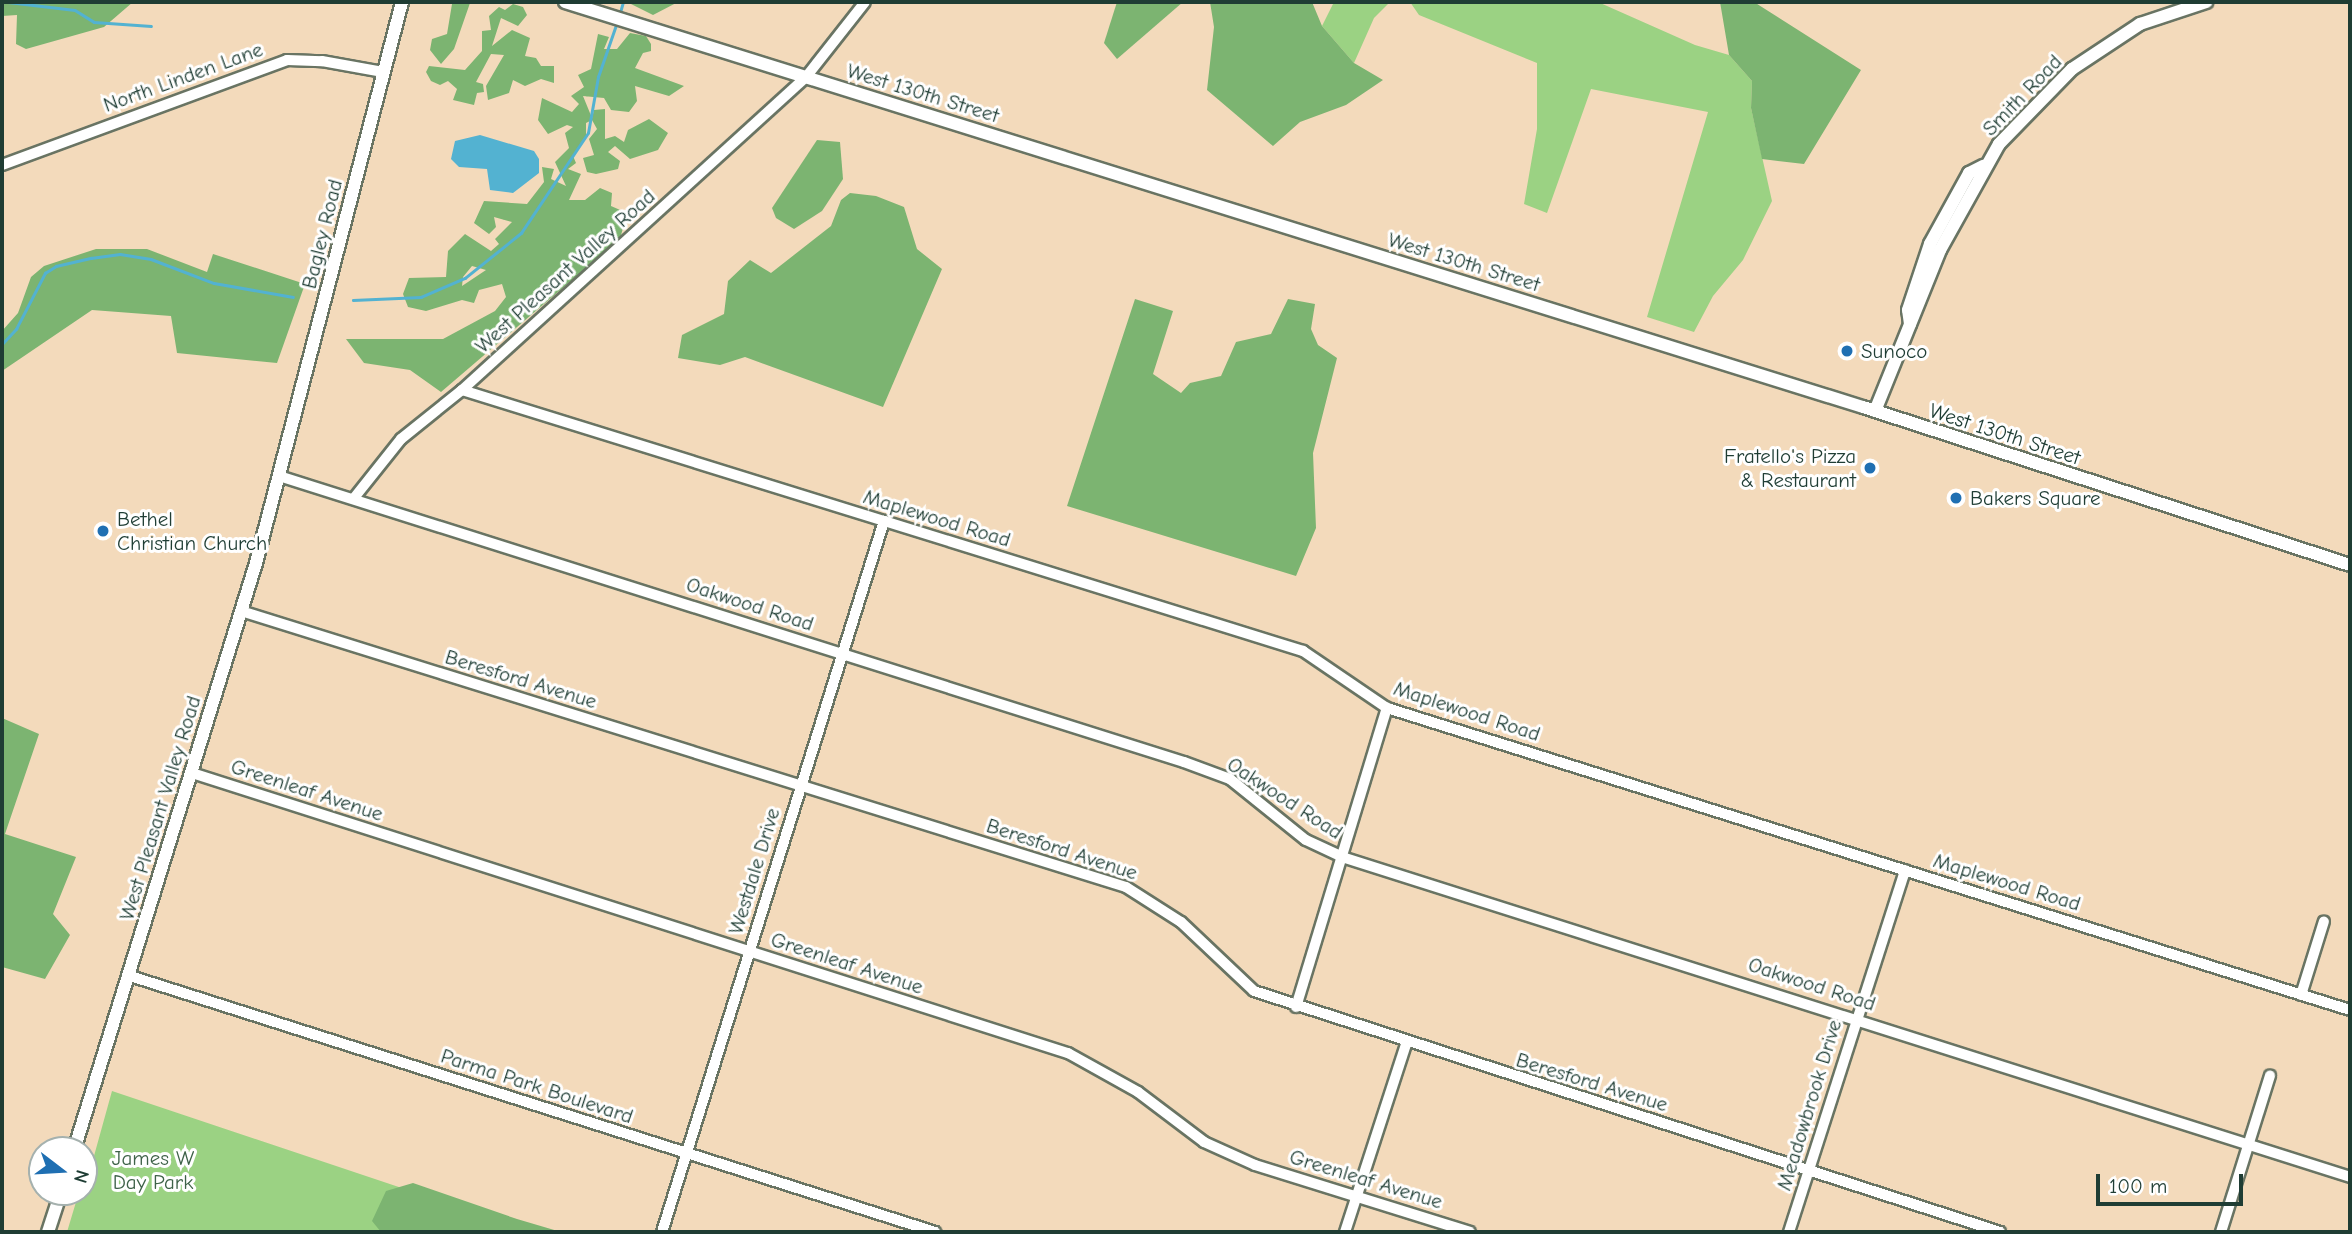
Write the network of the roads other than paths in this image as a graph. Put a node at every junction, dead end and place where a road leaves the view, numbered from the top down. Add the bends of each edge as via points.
1 (402, 2) edge
2 (565, 2) edge
3 (865, 2) edge
4 (2206, 2) edge
5 (383, 72) junction
6 (806, 77) junction
7 (2, 165) edge
8 (462, 390) junction
9 (1875, 411) junction
10 (279, 476) junction
11 (354, 498) junction
12 (884, 521) junction
13 (2350, 565) edge
14 (241, 611) junction
15 (840, 652) junction
16 (1387, 708) junction
17 (192, 773) junction
18 (800, 788) junction
19 (1342, 858) junction
20 (1905, 870) junction
21 (2324, 921) dead end
22 (750, 952) junction
23 (127, 975) junction
24 (2301, 995) junction
25 (1296, 1007) junction
26 (2350, 1010) edge
27 (1856, 1018) junction
28 (1406, 1044) junction
29 (2270, 1076) dead end
30 (78, 1136) edge
31 (2248, 1145) junction
32 (688, 1155) junction
33 (1809, 1171) junction
34 (2350, 1177) edge
35 (1356, 1196) junction
36 (56, 1206) edge
37 (48, 1232) edge
38 (662, 1232) edge
39 (935, 1232) edge
40 (1345, 1232) edge
41 (1470, 1232) edge
42 (1789, 1232) edge
43 (2000, 1232) edge
44 (2221, 1232) edge

1 - 5 main road, Bagley Road
2 - 6 main road, West 130th Street
3 - 6 street, West Pleasant Valley Road
4 - 9 main road, Smith Road via 2140,24 2072,69 1983,166 1940,250
5 - 7 street, North Linden Lane via 287,60
5 - 10 main road, Bagley Road
6 - 8 street, West Pleasant Valley Road
6 - 9 main road, West 130th Street
8 - 11 street, West Pleasant Valley Road via 401,439
8 - 12 street, Maplewood Road
9 - 13 main road, West 130th Street
10 - 11 street, Oakwood Road
10 - 14 main road, West Pleasant Valley Road
11 - 15 street, Oakwood Road
12 - 15 street, Westdale Drive
12 - 16 street, Maplewood Road via 1303,651
14 - 17 main road, West Pleasant Valley Road
14 - 18 street, Beresford Avenue
15 - 18 street, Westdale Drive
15 - 19 street, Oakwood Road via 1230,779 1306,840
16 - 19 street
16 - 20 street, Maplewood Road
17 - 22 street, Greenleaf Avenue
17 - 23 main road, West Pleasant Valley Road
18 - 22 street, Westdale Drive
18 - 25 street, Beresford Avenue via 1126,887 1181,922 1254,991
19 - 25 street
19 - 27 street, Oakwood Road
20 - 24 street, Maplewood Road
20 - 27 street, Meadowbrook Drive
21 - 24 street
22 - 32 street, Westdale Drive
22 - 35 street, Greenleaf Avenue via 1068,1053 1138,1092 1204,1142 1255,1165
23 - 30 main road, West Pleasant Valley Road
23 - 32 street, Parma Park Boulevard
24 - 26 street, Maplewood Road
25 - 28 street, Beresford Avenue
27 - 31 street, Oakwood Road
27 - 33 street, Meadowbrook Drive
28 - 33 street, Beresford Avenue
28 - 35 street
29 - 31 street
31 - 34 street, Oakwood Road
31 - 44 street
32 - 38 street, Westdale Drive
32 - 39 street, Parma Park Boulevard
33 - 42 street, Meadowbrook Drive
33 - 43 street, Beresford Avenue
35 - 40 street
35 - 41 street, Greenleaf Avenue
36 - 37 main road

